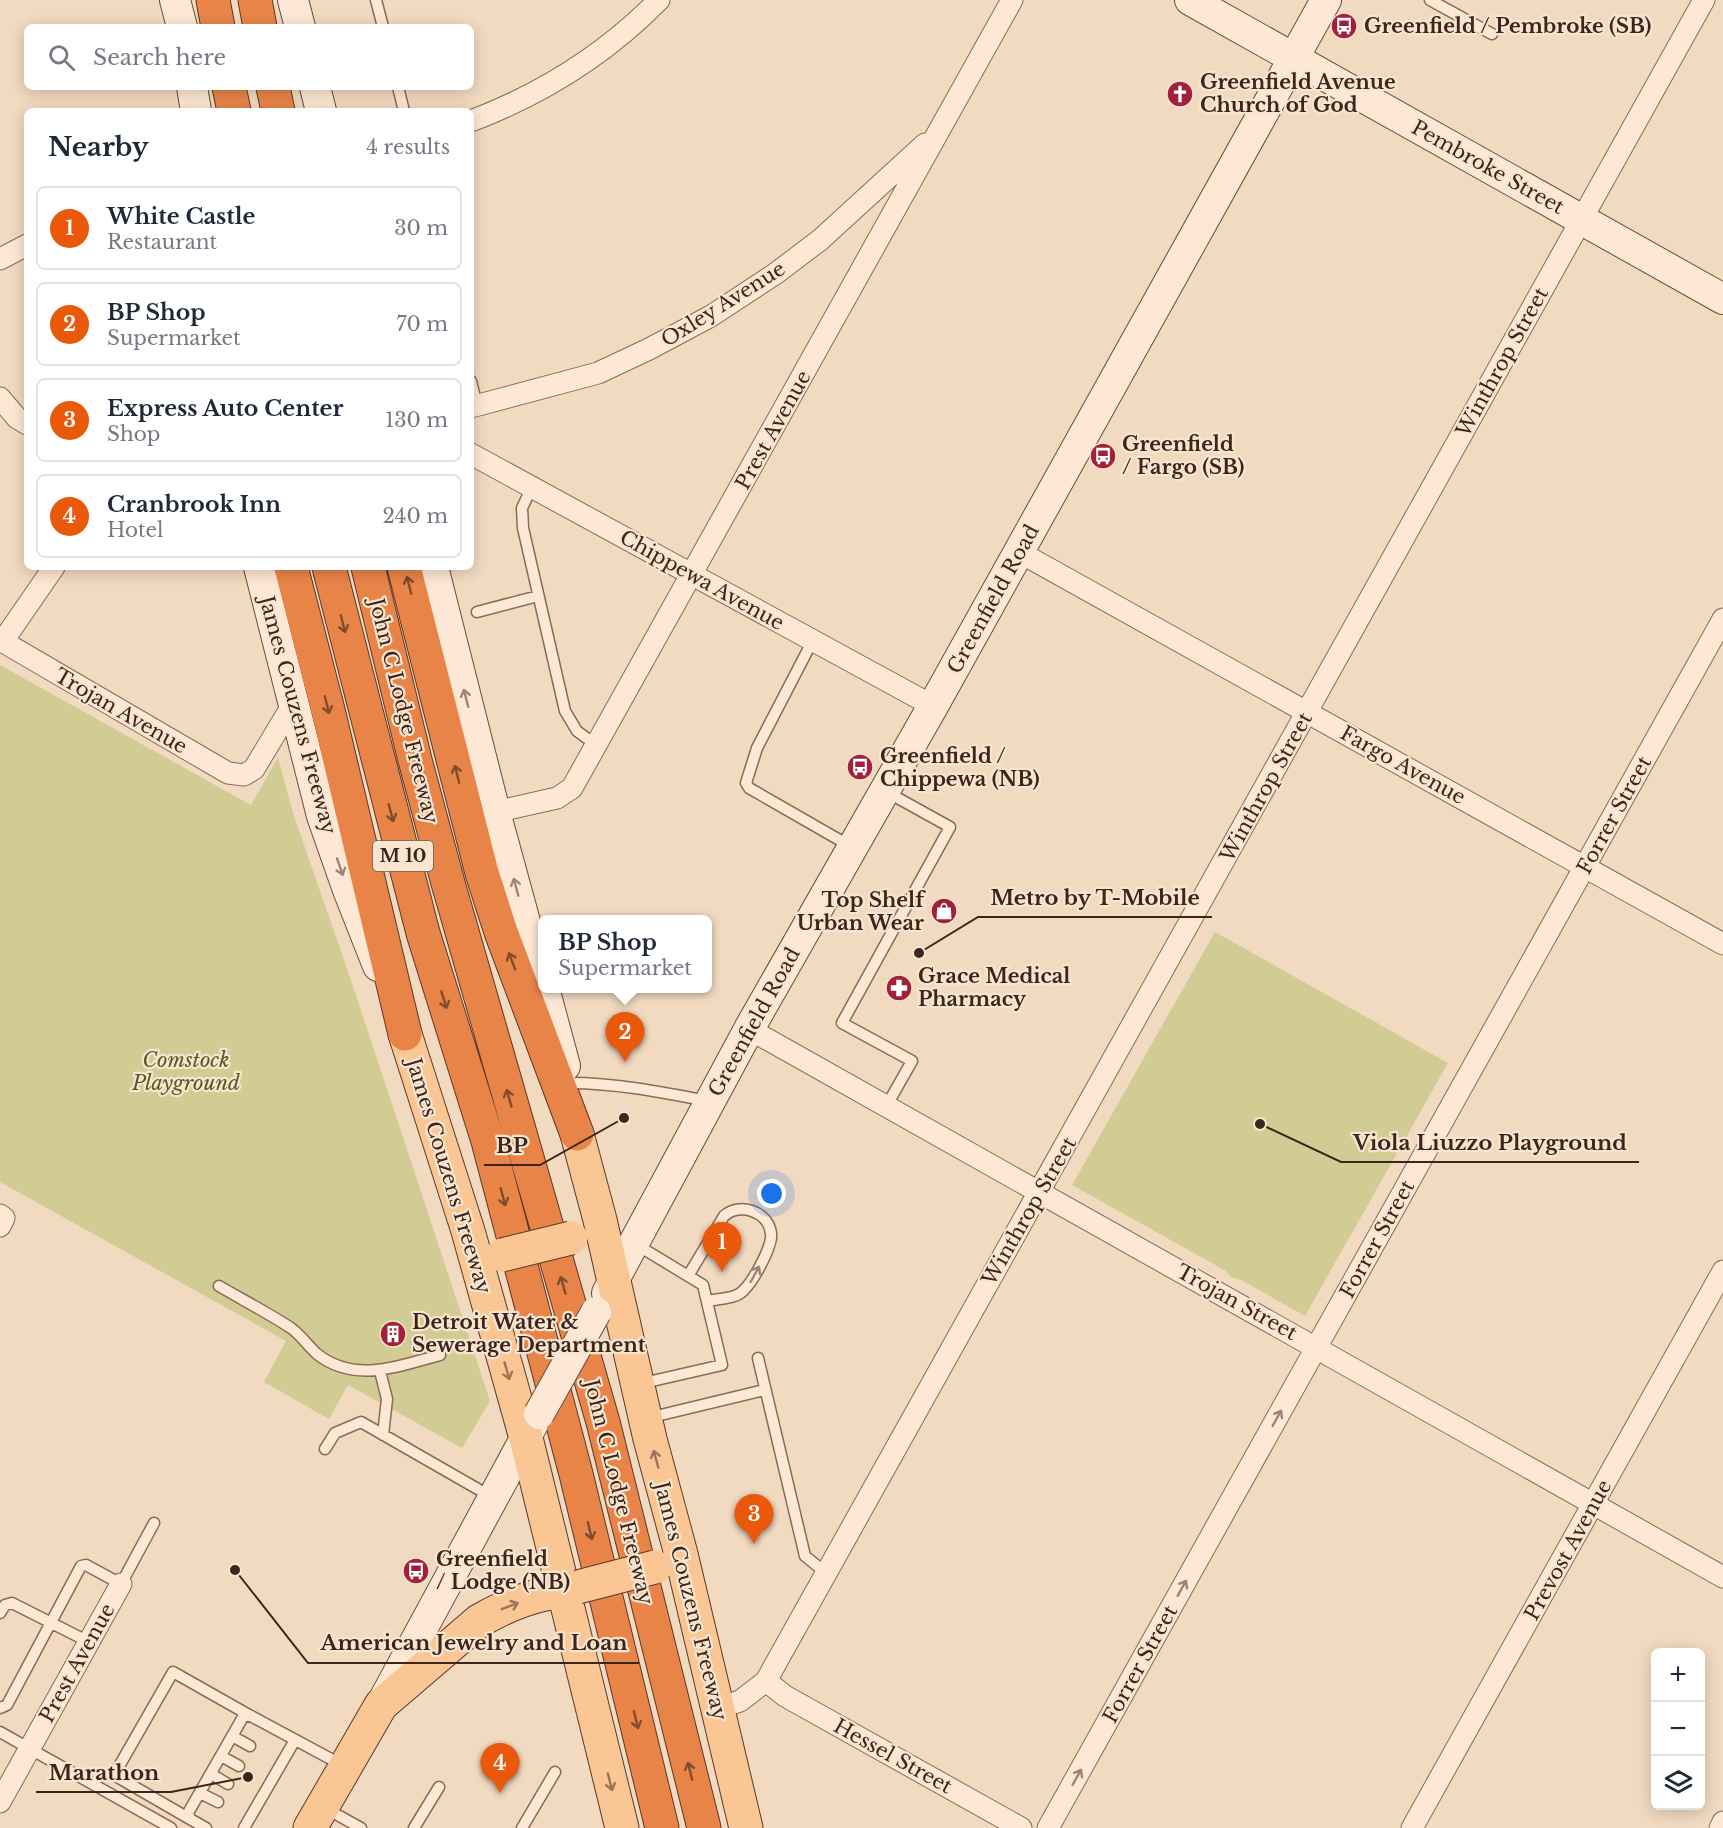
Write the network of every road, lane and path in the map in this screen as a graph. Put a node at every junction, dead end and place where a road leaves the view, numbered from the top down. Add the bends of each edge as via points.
1 (175, 0) edge
2 (213, 0) edge
3 (255, 0) edge
4 (293, 0) edge
5 (376, 0) edge
6 (659, 0) edge
7 (1012, 0) edge
8 (1190, 0) edge
9 (1326, 0) edge
10 (1430, 0) edge
11 (1704, 0) edge
12 (181, 24) edge
13 (217, 24) edge
14 (259, 24) edge
15 (299, 24) edge
16 (382, 24) edge
17 (1492, 34) dead end
18 (1294, 58) junction
19 (192, 90) edge
20 (230, 90) edge
21 (274, 90) edge
22 (316, 90) edge
23 (399, 90) edge
24 (196, 108) edge
25 (233, 108) edge
26 (277, 108) edge
27 (320, 108) edge
28 (403, 108) edge
29 (474, 120) edge
30 (936, 133) junction
31 (1582, 220) junction
32 (24, 247) edge
33 (0, 259) edge
34 (1723, 299) edge
35 (0, 398) edge
36 (474, 407) edge
37 (24, 422) edge
38 (474, 456) edge
39 (532, 487) junction
40 (1019, 552) junction
41 (52, 570) edge
42 (260, 570) edge
43 (292, 570) edge
44 (330, 570) edge
45 (369, 570) edge
46 (405, 570) edge
47 (434, 570) edge
48 (692, 574) junction
49 (538, 596) junction
50 (477, 612) dead end
51 (1723, 619) edge
52 (813, 640) junction
53 (1, 641) edge
54 (293, 704) junction
55 (933, 706) junction
56 (1307, 711) junction
57 (596, 745) junction
58 (885, 791) junction
59 (495, 812) junction
60 (853, 848) junction
61 (1584, 867) junction
62 (1723, 945) edge
63 (538, 966) edge
64 (545, 993) edge
65 (749, 1029) junction
66 (405, 1034) junction
67 (570, 1083) junction
68 (710, 1102) junction
69 (887, 1105) junction
70 (577, 1134) junction
71 (1040, 1191) junction
72 (592, 1192) junction
73 (468, 1231) junction
74 (634, 1243) junction
75 (1723, 1271) edge
76 (688, 1276) junction
77 (615, 1279) junction
78 (219, 1286) dead end
79 (707, 1301) junction
80 (1317, 1347) junction
81 (440, 1355) dead end
82 (758, 1358) dead end
83 (380, 1371) junction
84 (638, 1384) junction
85 (764, 1390) junction
86 (646, 1418) junction
87 (533, 1426) junction
88 (384, 1435) junction
89 (325, 1449) dead end
90 (493, 1498) junction
91 (1594, 1503) junction
92 (154, 1523) dead end
93 (676, 1536) junction
94 (826, 1573) junction
95 (1723, 1576) edge
96 (121, 1584) junction
97 (571, 1590) junction
98 (0, 1613) edge
99 (52, 1622) junction
100 (89, 1642) junction
101 (766, 1681) junction
102 (381, 1705) junction
103 (0, 1708) edge
104 (718, 1708) junction
105 (249, 1715) junction
106 (0, 1731) edge
107 (232, 1736) junction
108 (295, 1740) junction
109 (250, 1746) dead end
110 (30, 1748) junction
111 (221, 1756) junction
112 (238, 1766) dead end
113 (345, 1766) junction
114 (555, 1772) dead end
115 (211, 1774) junction
116 (228, 1784) dead end
117 (439, 1787) dead end
118 (200, 1793) junction
119 (0, 1802) edge
120 (218, 1802) dead end
121 (316, 1817) edge
122 (190, 1820) junction
123 (246, 1821) edge
124 (1723, 1822) edge
125 (171, 1828) edge
126 (206, 1828) edge
127 (361, 1828) edge
128 (414, 1828) edge
129 (522, 1828) edge
130 (622, 1828) edge
131 (663, 1828) edge
132 (704, 1828) edge
133 (746, 1828) edge
134 (1021, 1828) edge
135 (1048, 1828) edge
136 (1412, 1828) edge
137 (1720, 1828) edge

1 - 12 main road
2 - 13 highway
3 - 14 highway
4 - 15 main road
5 - 16 lane
6 - 29 street via 609,45 569,73 523,99
7 - 30 street, Prest Avenue
8 - 18 main road, Pembroke Street
9 - 18 main road, Greenfield Road
10 - 17 lane
11 - 31 street, Winthrop Street
18 - 31 main road, Pembroke Street
18 - 40 main road, Greenfield Road
19 - 24 main road
20 - 25 highway
21 - 26 highway
22 - 27 main road
23 - 28 lane
30 - 36 street, Oxley Avenue via 820,240 711,316 598,373
30 - 48 street, Prest Avenue
31 - 34 main road, Pembroke Street
31 - 56 street, Winthrop Street
32 - 33 street
35 - 37 street
38 - 39 street, Chippewa Avenue
39 - 48 street, Chippewa Avenue
39 - 49 lane via 522,508 523,528
40 - 55 main road, Greenfield Road
40 - 56 street, Fargo Avenue
41 - 53 street
42 - 54 main road, James Couzens Freeway
43 -> 66 highway
44 -> 131 highway, John C Lodge Freeway / M 10 via 423,933 488,1141 576,1474
132 -> 45 highway, John C Lodge Freeway / M 10 via 603,1422 448,883
70 -> 46 highway via 482,873
59 -> 47 main road
48 - 52 street, Chippewa Avenue
48 - 57 street, Prest Avenue
49 - 50 lane
49 - 57 lane via 566,711 577,731
51 - 61 street, Forrer Street
52 - 55 street, Chippewa Avenue
52 - 60 lane via 757,748 746,783
53 - 54 street, Trojan Avenue via 228,773 244,776 254,769
54 -> 66 main road, James Couzens Freeway via 326,827
55 - 58 main road, Greenfield Road
56 - 61 street, Fargo Avenue
56 - 71 street, Winthrop Street
57 - 59 street, Prest Avenue via 572,788 564,794
58 - 60 main road, Greenfield Road
58 - 69 lane via 950,827 842,1023 912,1061
63 -> 59 main road
60 - 65 main road, Greenfield Road
61 - 62 street, Fargo Avenue
61 - 80 street, Forrer Street
64 - 67 main road, James Couzens Freeway
65 - 68 main road, Greenfield Road
65 - 69 street, Trojan Street
66 - 73 main road, James Couzens Freeway
67 - 68 lane via 667,1093
67 - 70 main road, James Couzens Freeway
68 - 74 main road, Greenfield Road
69 - 71 street, Trojan Street
70 - 72 main road, James Couzens Freeway
71 - 80 street, Trojan Street
71 - 94 street, Winthrop Street
72 - 73 main road, bridge via 582,1226 571,1238 502,1255 490,1252
72 - 77 main road, James Couzens Freeway
73 -> 87 main road, James Couzens Freeway
74 - 76 lane
74 - 77 main road, Greenfield Road
75 - 91 street, Prevost Avenue
76 - 79 lane via 703,1285
79 -> 76 lane via 738,1295 748,1286 771,1242 766,1220 749,1209 730,1210
77 - 84 main road, James Couzens Freeway
77 - 87 main road, Greenfield Road, bridge
78 - 83 lane via 292,1329 318,1354 338,1366
79 - 84 lane via 722,1365
80 - 91 street, Trojan Street
135 -> 80 street, Forrer Street
81 - 83 lane
82 - 85 lane
83 - 88 lane via 387,1399
84 - 86 main road, James Couzens Freeway
85 - 86 lane
85 - 94 lane via 805,1556
93 -> 86 main road, James Couzens Freeway
87 - 90 main road, Greenfield Road
87 - 97 main road, James Couzens Freeway
88 - 89 lane via 361,1422 336,1433
88 - 90 lane
90 - 102 main road, Greenfield Road
91 - 95 street, Trojan Street
91 - 136 street, Prevost Avenue
92 - 96 lane, Prest Avenue
93 - 97 main road, bridge via 666,1557 655,1567
93 - 104 main road, James Couzens Freeway
94 - 101 street, Winthrop Street
96 - 99 lane via 81,1566
96 - 100 street, Prest Avenue
102 -> 97 main road via 480,1621 542,1594
97 -> 130 main road, James Couzens Freeway
98 - 99 lane via 12,1603
99 - 100 lane
99 - 103 lane via 7,1706
100 - 110 street, Prest Avenue
101 - 104 street, Winthrop Street via 740,1701
101 - 134 street, Hessel Street via 785,1696
102 - 113 main road, Greenfield Road
104 - 133 main road, James Couzens Freeway
105 - 107 lane via 243,1717
105 - 108 lane
105 - 122 lane via 174,1672 114,1775
106 - 110 lane
107 - 109 lane
107 - 111 lane
108 - 113 lane
108 - 123 lane via 278,1762
110 - 119 street, Prest Avenue
110 - 125 lane
111 - 112 lane
111 - 115 lane
113 - 121 main road, Greenfield Road
114 - 129 lane
115 - 116 lane
115 - 118 lane
117 - 128 lane
118 - 120 lane
118 - 122 lane via 189,1813
121 - 127 lane
122 - 126 lane
124 - 137 street

